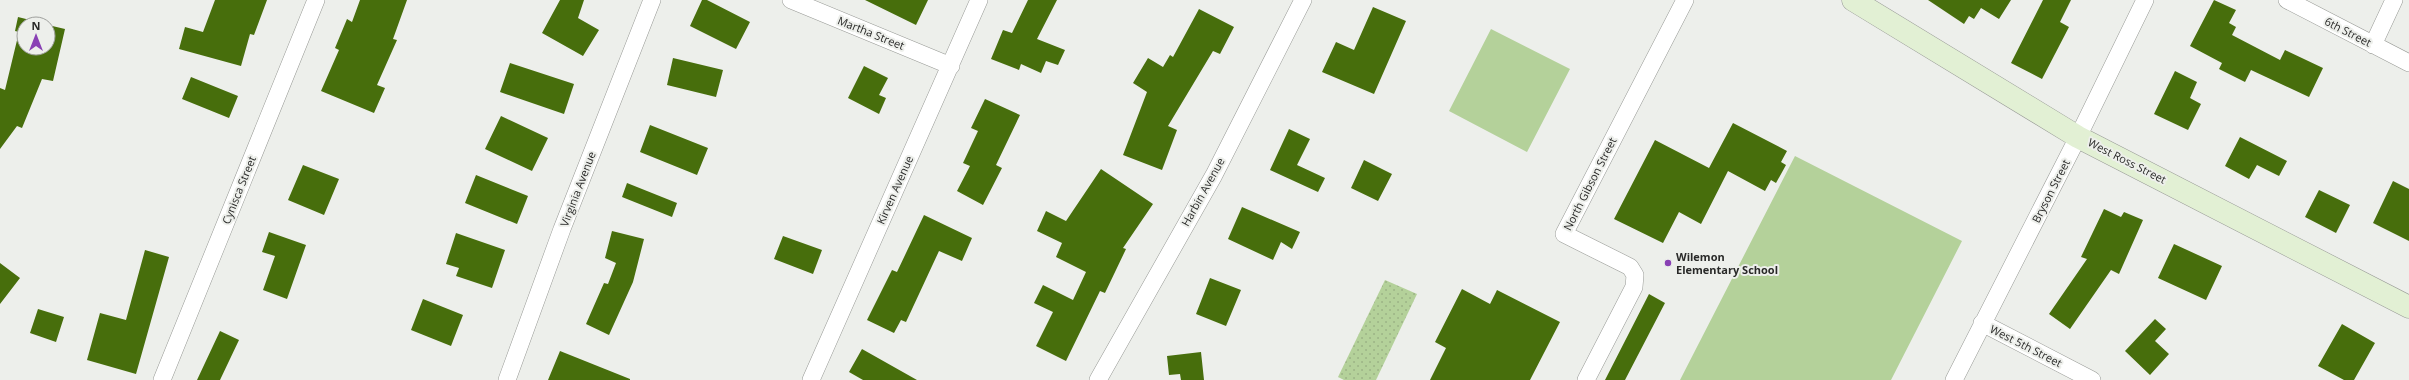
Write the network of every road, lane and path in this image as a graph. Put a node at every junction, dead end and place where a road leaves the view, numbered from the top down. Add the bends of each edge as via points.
1 (316, 0) edge
2 (652, 0) edge
3 (792, 0) edge
4 (979, 0) edge
5 (1303, 0) edge
6 (1685, 0) edge
7 (1853, 0) edge
8 (2145, 0) edge
9 (2287, 0) edge
10 (2394, 0) edge
11 (2373, 44) junction
12 (2409, 63) edge
13 (951, 66) junction
14 (2078, 136) junction
15 (2409, 307) edge
16 (1982, 323) junction
17 (162, 380) edge
18 (507, 380) edge
19 (811, 380) edge
20 (1098, 380) edge
21 (1586, 380) edge
22 (1954, 380) edge
23 (2092, 380) edge

1 - 17 street, Cynisca Street
2 - 18 street, Virginia Avenue via 565,222
3 - 13 street, Martha Street
4 - 13 street, Kirven Avenue
5 - 20 street, Harbin Avenue via 1214,175
6 - 21 street, North Gibson Street via 1564,234 1630,267 1635,275 1634,287
7 - 14 street, West Ross Street
8 - 14 street, Bryson Street
9 - 11 street, 6th Street
10 - 11 street
11 - 12 street, 6th Street
13 - 19 street, Kirven Avenue
14 - 15 street, West Ross Street
14 - 16 street, Bryson Street
16 - 22 street, Bryson Street
16 - 23 street, West 5th Street

